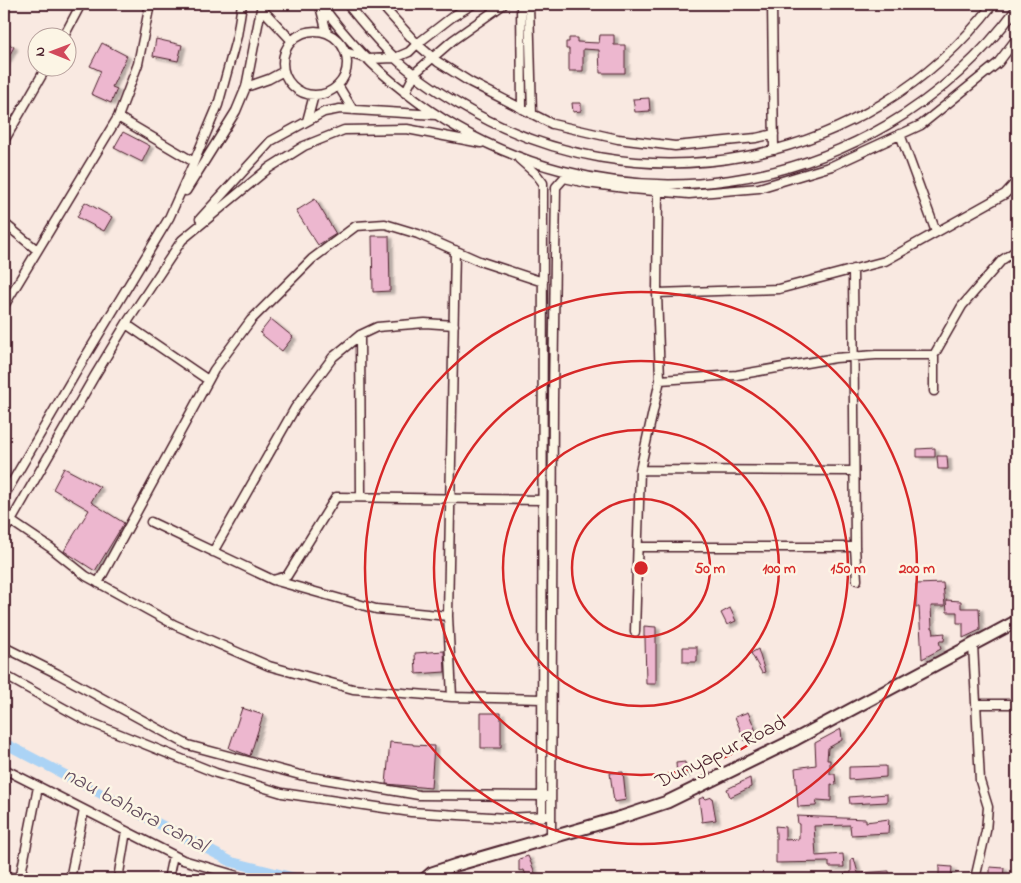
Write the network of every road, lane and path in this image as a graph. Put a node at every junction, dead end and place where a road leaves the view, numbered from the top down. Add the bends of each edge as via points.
1 (81, 4) edge
2 (150, 4) edge
3 (242, 4) edge
4 (320, 4) edge
5 (347, 4) edge
6 (382, 4) edge
7 (473, 4) edge
8 (504, 4) edge
9 (521, 4) edge
10 (529, 4) edge
11 (772, 4) edge
12 (993, 4) edge
13 (262, 6) edge
14 (1017, 8) edge
15 (68, 28) edge
16 (328, 33) junction
17 (1017, 38) edge
18 (292, 41) junction
19 (417, 44) junction
20 (345, 52) junction
21 (433, 57) junction
22 (395, 58) junction
23 (368, 60) junction
24 (284, 71) junction
25 (415, 74) junction
26 (40, 78) edge
27 (338, 84) junction
28 (246, 88) junction
29 (405, 93) junction
30 (314, 95) junction
31 (522, 109) junction
32 (353, 110) junction
33 (532, 114) junction
34 (438, 115) junction
35 (118, 117) junction
36 (307, 121) junction
37 (774, 134) junction
38 (900, 134) junction
39 (4, 141) edge
40 (490, 145) junction
41 (774, 150) junction
42 (513, 154) junction
43 (194, 162) junction
44 (1017, 181) edge
45 (658, 192) junction
46 (169, 218) junction
47 (4, 223) edge
48 (936, 232) junction
49 (182, 240) junction
50 (37, 250) junction
51 (455, 250) junction
52 (1017, 250) edge
53 (853, 269) junction
54 (543, 282) junction
55 (657, 293) junction
56 (4, 306) edge
57 (126, 324) junction
58 (454, 325) junction
59 (360, 335) junction
60 (934, 354) junction
61 (854, 356) junction
62 (208, 380) junction
63 (660, 380) junction
64 (934, 391) dead end
65 (640, 470) junction
66 (854, 471) junction
67 (4, 496) edge
68 (361, 497) junction
69 (450, 498) junction
70 (542, 500) junction
71 (11, 521) junction
72 (151, 522) dead end
73 (4, 531) edge
74 (638, 547) junction
75 (855, 547) junction
76 (214, 552) junction
77 (273, 580) junction
78 (856, 580) dead end
79 (98, 583) junction
80 (448, 616) junction
81 (1017, 620) edge
82 (635, 632) dead end
83 (973, 644) junction
84 (4, 647) edge
85 (4, 675) edge
86 (452, 697) junction
87 (542, 699) junction
88 (977, 704) junction
89 (1017, 704) edge
90 (4, 769) edge
91 (38, 787) junction
92 (542, 796) junction
93 (551, 796) junction
94 (84, 810) junction
95 (550, 816) junction
96 (542, 817) junction
97 (126, 831) junction
98 (551, 837) junction
99 (173, 855) junction
100 (218, 870) junction
101 (4, 876) edge
102 (20, 879) edge
103 (70, 879) edge
104 (118, 879) edge
105 (168, 879) edge
106 (216, 879) edge
107 (248, 879) edge
108 (425, 879) edge
109 (975, 879) edge

1 - 15 street
2 - 35 street via 138,64
3 - 43 street via 218,106
4 - 16 street
4 - 23 street
5 - 22 street
6 - 19 street
7 - 19 street
8 - 21 street
9 - 31 street
10 - 33 street
11 - 37 street
12 - 41 street via 951,52 893,97 828,132
13 - 18 street
13 - 28 street
14 - 42 street via 975,58 918,106 853,144 782,169 709,183 634,183 577,174
16 - 18 street via 308,31
16 - 20 street
17 - 38 street via 998,63 921,125
18 - 24 street via 283,58
19 - 21 street
19 - 22 street
20 - 23 street
20 - 27 street via 346,73
21 - 25 street
21 - 31 street via 470,82
22 - 23 street
22 - 25 street
23 - 29 street
24 - 28 street
24 - 30 street via 295,88
25 - 29 street
25 - 41 street via 450,99 493,123 539,142 586,155 684,164 733,159
26 - 39 street
27 - 30 street via 327,93
27 - 32 street
28 - 46 street via 236,111
29 - 34 street
30 - 36 street
31 - 33 street
32 - 34 street
32 - 36 street via 340,108
33 - 37 street via 552,124 618,139 675,146
34 - 40 street
35 - 43 street
35 - 50 street
36 - 49 street via 271,141
37 - 41 street
38 - 45 street via 832,166 759,188 689,194
38 - 48 street
40 - 42 street
40 - 49 street via 407,129 344,130 304,146 269,168
42 - 54 street via 543,183
43 - 46 street
44 - 48 street via 1005,194
45 - 55 street
45 - 93 street via 564,178 556,187
46 - 67 street
47 - 50 street
48 - 53 street via 885,261
49 - 57 street
50 - 56 street
51 - 54 street
51 - 58 street
51 - 62 street via 385,224 356,226 312,259 251,320
52 - 60 street via 1002,260 962,306
53 - 55 street via 779,289
53 - 61 street
54 - 70 street
55 - 63 street
57 - 62 street
57 - 71 street
58 - 59 street via 425,323 377,327
58 - 69 street
59 - 68 street
59 - 76 street via 332,357 294,408
60 - 61 street
60 - 64 street
61 - 63 street via 736,374
61 - 66 street
62 - 79 street
63 - 65 street
65 - 66 street
65 - 74 street
66 - 75 street
68 - 69 street
68 - 77 street via 336,497 287,576
69 - 70 street
69 - 80 street
70 - 87 street
71 - 73 street
71 - 79 street
72 - 76 street
74 - 75 street
74 - 82 street
75 - 78 street
76 - 77 street
77 - 80 street via 376,609
79 - 86 street via 175,625 269,666 353,689
80 - 86 street
81 - 83 main road, Dunyapur Road
83 - 88 street
83 - 98 main road, Dunyapur Road via 796,739 667,802
84 - 92 street via 198,748 300,776 419,795
85 - 96 street via 85,720 216,773 282,793 411,812
86 - 87 street
87 - 92 street
88 - 89 street
88 - 109 street via 980,781 988,808
90 - 91 street
91 - 94 street
91 - 102 street
92 - 93 street
92 - 96 street
93 - 95 street
94 - 97 street
94 - 103 street
95 - 96 street
95 - 98 street
97 - 99 street
97 - 104 street
98 - 108 main road, Dunyapur Road via 456,865
99 - 100 street
99 - 105 street
100 - 106 street
100 - 107 street
101 - 102 street

